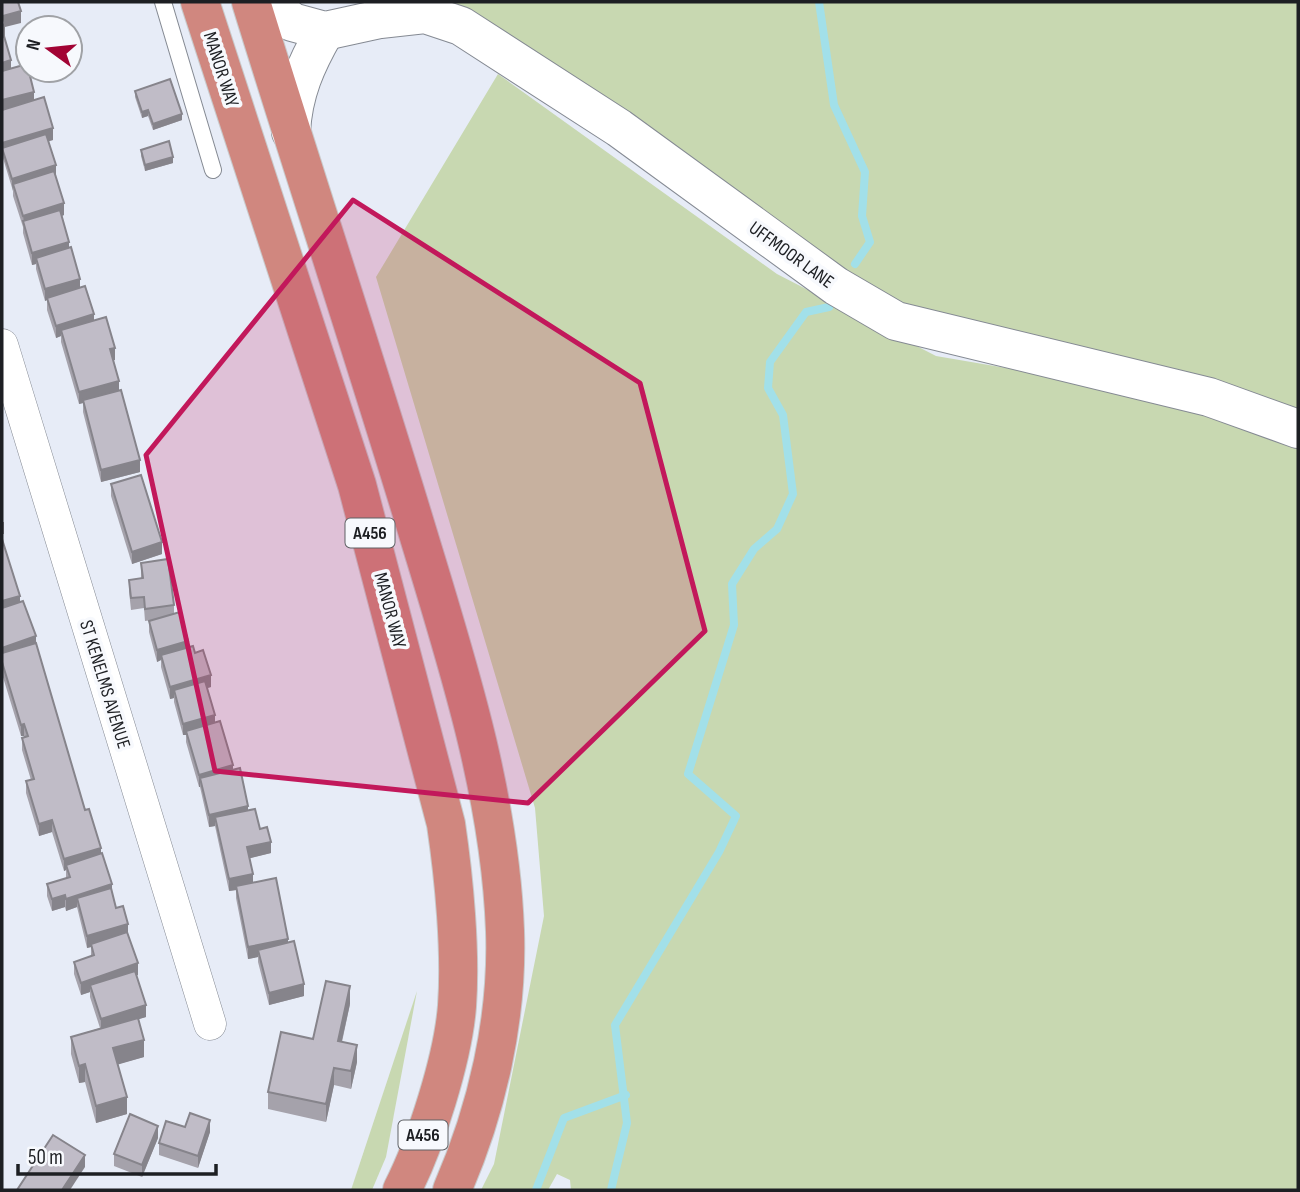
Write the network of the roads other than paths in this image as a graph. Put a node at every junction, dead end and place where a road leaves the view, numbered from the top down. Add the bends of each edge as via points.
1 (163, 2) edge
2 (200, 2) edge
3 (251, 2) edge
4 (269, 2) edge
5 (325, 31) junction
6 (291, 132) junction
7 (213, 170) dead end
8 (2, 345) edge
9 (1298, 429) edge
10 (210, 1024) dead end
11 (402, 1190) edge
12 (452, 1190) edge

1 - 7 lane
2 - 11 highway, MANOR WAY / A456 via 357,485 446,824 454,873 457,1006 442,1078
3 - 6 highway, A456
4 - 5 street, UFFMOOR LANE via 292,22
5 - 6 street via 292,102
5 - 9 street, UFFMOOR LANE via 425,14 461,26 620,128 836,286 896,321 1209,397
6 - 12 highway, A456 via 464,684 496,838 505,932 503,994 486,1096
8 - 10 street, ST KENELMS AVENUE

